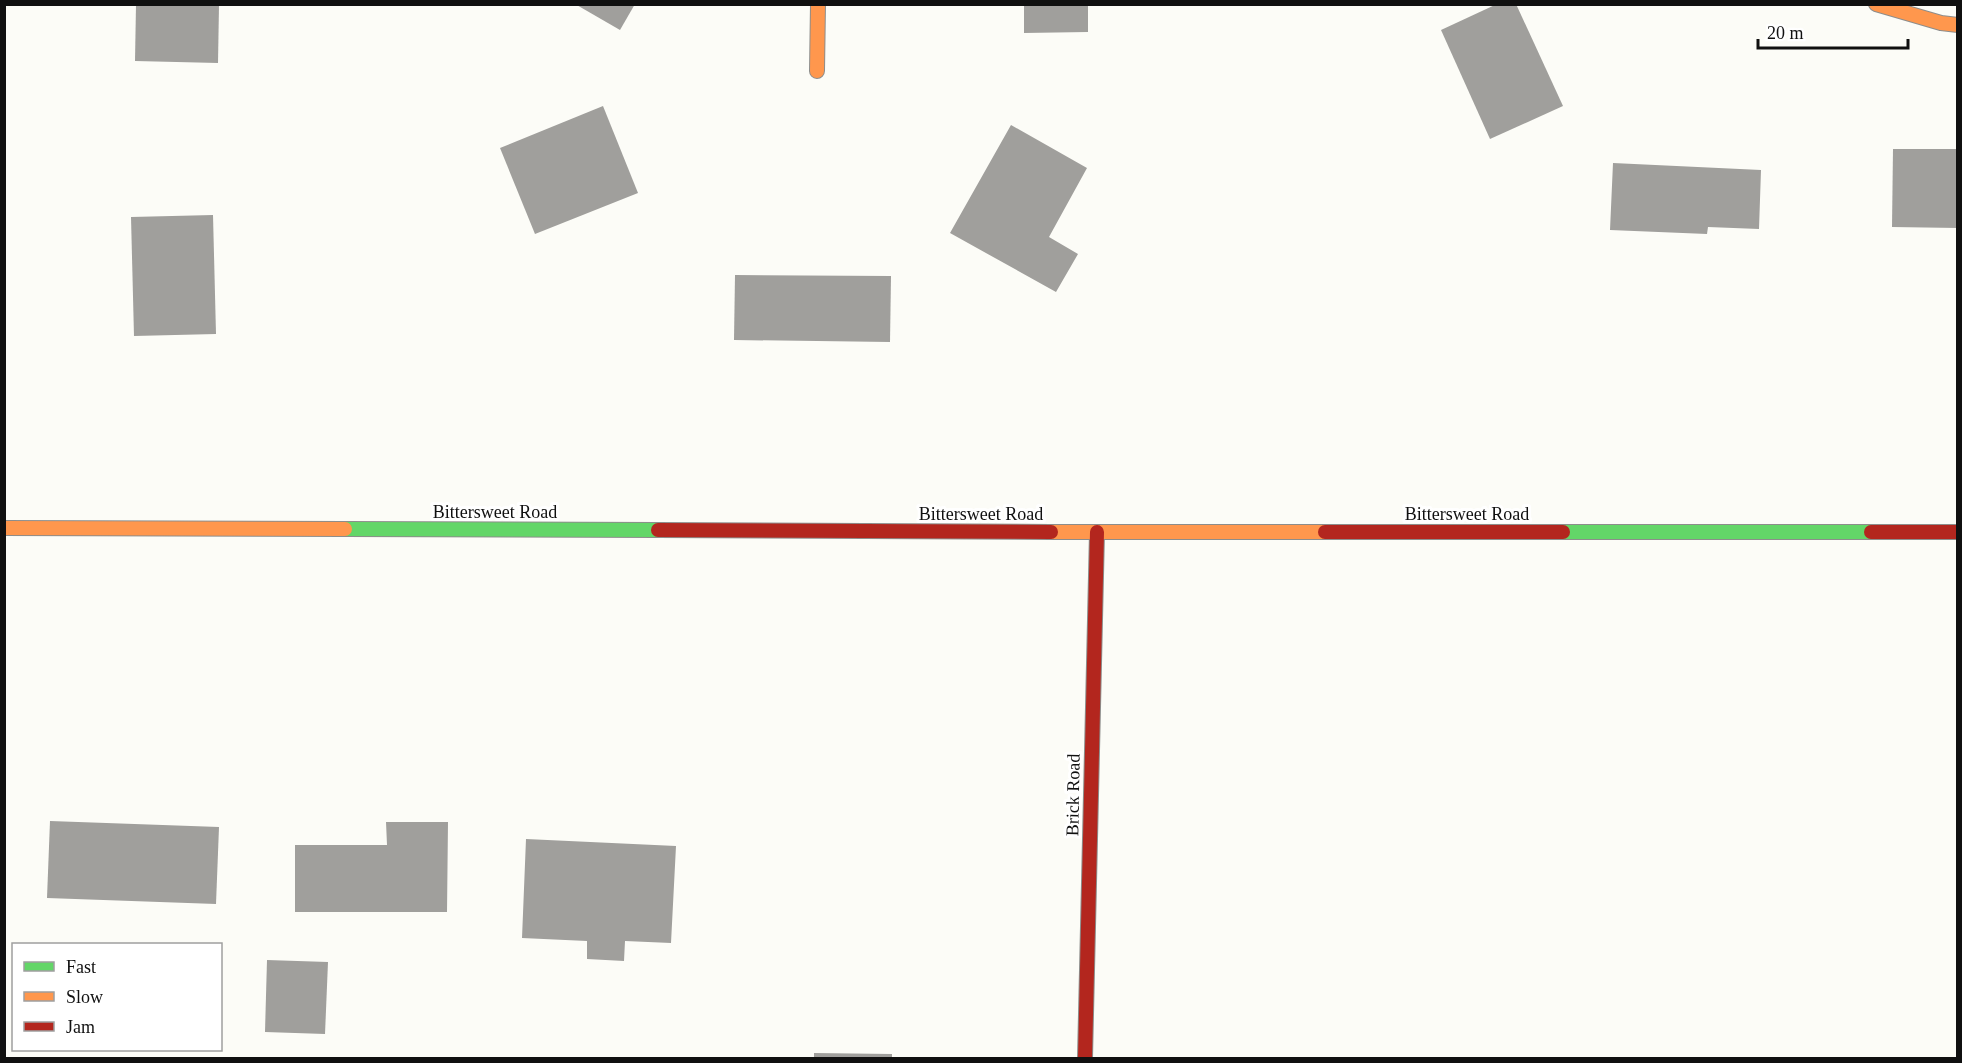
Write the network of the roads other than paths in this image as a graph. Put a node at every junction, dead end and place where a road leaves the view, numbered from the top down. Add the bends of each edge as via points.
1 (818, 4) edge
2 (1876, 4) edge
3 (1958, 25) edge
4 (817, 71) dead end
5 (4, 528) edge
6 (1097, 532) junction
7 (1958, 532) edge
8 (1085, 1059) edge

1 - 4 street
2 - 3 street
5 - 6 street, Bittersweet Road
6 - 7 street, Bittersweet Road
6 - 8 street, Brick Road

